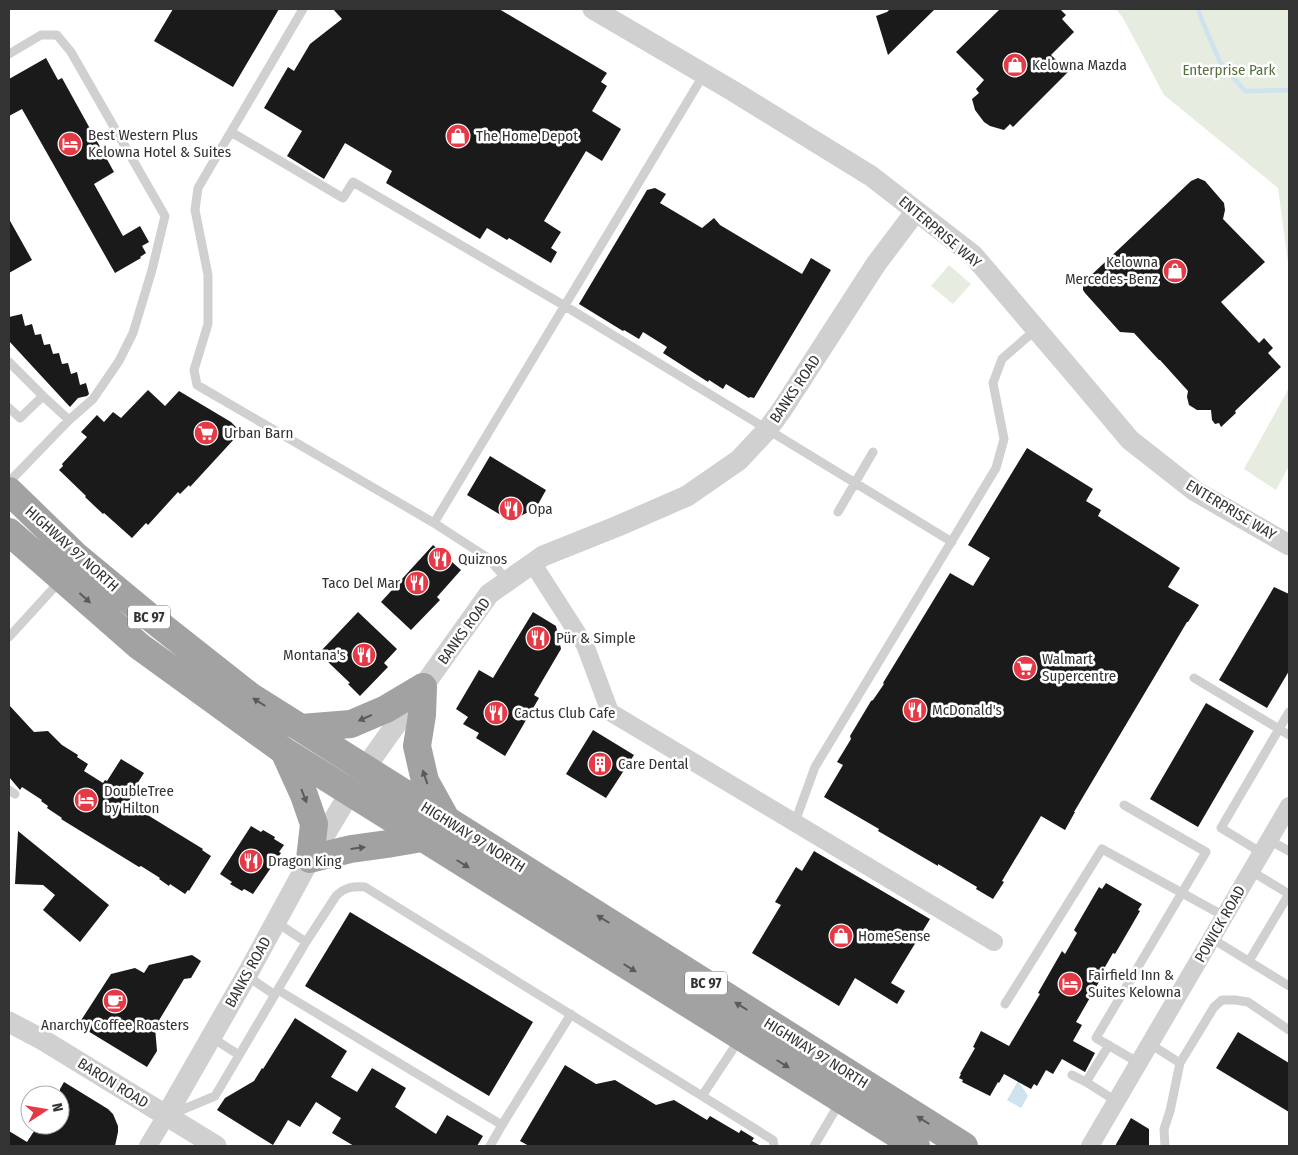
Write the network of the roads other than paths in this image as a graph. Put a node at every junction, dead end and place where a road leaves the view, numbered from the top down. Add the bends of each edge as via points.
1 (303, 9) edge
2 (593, 9) edge
3 (9, 54) edge
4 (704, 74) junction
5 (231, 132) junction
6 (916, 211) junction
7 (565, 306) junction
8 (1037, 330) junction
9 (9, 362) edge
10 (43, 396) junction
11 (9, 408) edge
12 (69, 420) junction
13 (767, 430) junction
14 (873, 452) dead end
15 (9, 482) edge
16 (855, 483) junction
17 (9, 492) edge
18 (838, 512) dead end
19 (434, 523) junction
20 (9, 532) edge
21 (952, 542) junction
22 (1289, 545) edge
23 (533, 564) junction
24 (62, 578) junction
25 (508, 581) junction
26 (9, 637) edge
27 (1194, 678) dead end
28 (423, 687) junction
29 (1289, 712) edge
30 (301, 728) junction
31 (1279, 729) junction
32 (1289, 734) edge
33 (284, 751) junction
34 (365, 768) junction
35 (350, 792) junction
36 (1124, 805) dead end
37 (1289, 806) edge
38 (448, 820) junction
39 (795, 822) junction
40 (422, 838) junction
41 (1265, 847) junction
42 (1289, 851) edge
43 (310, 859) junction
44 (1251, 871) junction
45 (1182, 893) junction
46 (1224, 916) junction
47 (276, 922) junction
48 (1212, 938) junction
49 (306, 942) junction
50 (994, 942) dead end
51 (1249, 961) junction
52 (246, 975) junction
53 (1289, 986) edge
54 (276, 993) junction
55 (1005, 1004) dead end
56 (571, 1014) junction
57 (9, 1022) edge
58 (1289, 1030) edge
59 (211, 1037) junction
60 (741, 1037) junction
61 (1150, 1044) junction
62 (1109, 1045) junction
63 (239, 1055) junction
64 (1139, 1062) junction
65 (1180, 1063) junction
66 (1072, 1075) dead end
67 (1086, 1082) junction
68 (702, 1096) junction
69 (841, 1100) junction
70 (1116, 1101) junction
71 (166, 1116) junction
72 (502, 1125) junction
73 (148, 1146) edge
74 (216, 1146) edge
75 (490, 1146) edge
76 (774, 1146) edge
77 (814, 1146) edge
78 (916, 1146) edge
79 (964, 1146) edge
80 (1090, 1146) edge
81 (1165, 1146) edge

1 - 5 lane
2 - 4 street, ENTERPRISE WAY
3 - 12 lane via 41,35 57,35 71,52 165,216 133,333 119,361 93,399
4 - 6 street, ENTERPRISE WAY via 872,176
4 - 7 lane
5 - 7 lane via 343,198 353,182
5 - 19 lane via 198,188 195,210 208,275 208,324 194,370 197,386
6 - 8 street, ENTERPRISE WAY via 973,255
6 - 13 street, BANKS ROAD via 876,264
7 - 13 lane
7 - 19 lane
8 - 21 lane via 1002,359 993,383 1004,439 996,468
8 - 22 street, ENTERPRISE WAY via 1130,440 1195,491
9 - 10 lane
10 - 11 lane via 20,418
10 - 12 lane
12 - 15 lane
13 - 16 lane
13 - 23 street, BANKS ROAD via 740,460 687,496 542,556
14 - 16 lane
16 - 18 lane
16 - 21 lane
30 -> 17 highway, HIGHWAY 97 NORTH / BC 97 via 250,696 146,614 76,556
19 - 25 lane via 488,558
20 - 24 highway, HIGHWAY 97 NORTH / BC 97
21 - 39 lane via 815,767
23 - 25 street, BANKS ROAD
23 - 39 street via 585,645 610,712
24 - 26 lane
24 -> 33 highway, HIGHWAY 97 NORTH / BC 97 via 139,646
25 - 28 street, BANKS ROAD via 489,594
27 - 31 lane
28 -> 30 highway via 386,709 351,724
28 - 34 street, BANKS ROAD
38 -> 28 highway via 425,781 417,746
29 - 31 lane
30 - 34 highway, HIGHWAY 97 NORTH / BC 97
31 - 32 lane
31 - 41 lane via 1221,828
33 - 35 highway, HIGHWAY 97 NORTH / BC 97
33 -> 43 highway via 314,824
34 - 35 street, BANKS ROAD
34 - 38 highway, HIGHWAY 97 NORTH / BC 97
35 - 40 highway, HIGHWAY 97 NORTH / BC 97
35 - 43 street, BANKS ROAD
36 - 45 lane via 1206,852
37 - 41 street, POWICK ROAD
79 -> 38 highway, HIGHWAY 97 NORTH / BC 97
39 - 50 street
43 -> 40 highway
40 -> 60 highway, HIGHWAY 97 NORTH / BC 97
41 - 42 lane
41 - 44 street, POWICK ROAD
43 - 47 street, BANKS ROAD
44 - 46 street, POWICK ROAD
44 - 51 lane via 1289,894
45 - 46 lane
45 - 55 lane via 1102,849
45 - 62 lane via 1096,1038
46 - 48 street, POWICK ROAD
47 - 49 lane
47 - 52 street, BANKS ROAD
48 - 51 lane
48 - 61 street, POWICK ROAD
49 - 54 lane
49 - 56 lane via 340,892 346,888 365,887
51 - 53 lane
52 - 54 lane
52 - 59 street, BANKS ROAD
54 - 63 lane
54 - 72 lane
56 - 68 lane
56 - 72 lane
57 - 71 street, BARON ROAD
58 - 65 lane via 1248,1002 1222,1000 1214,1007
59 - 63 lane
59 - 71 street, BANKS ROAD
60 - 68 lane
60 -> 69 highway, HIGHWAY 97 NORTH / BC 97
61 - 64 street, POWICK ROAD
61 - 65 lane
62 - 64 lane
62 - 67 lane
63 - 71 lane via 214,1096
64 - 70 street, POWICK ROAD
65 - 81 lane via 1164,1129
66 - 67 lane
67 - 70 lane
68 - 76 lane via 773,1140
69 - 77 lane
69 - 78 highway, HIGHWAY 97 NORTH / BC 97
70 - 80 street, POWICK ROAD
71 - 73 street, BANKS ROAD
71 - 74 street, BARON ROAD
72 - 75 lane

